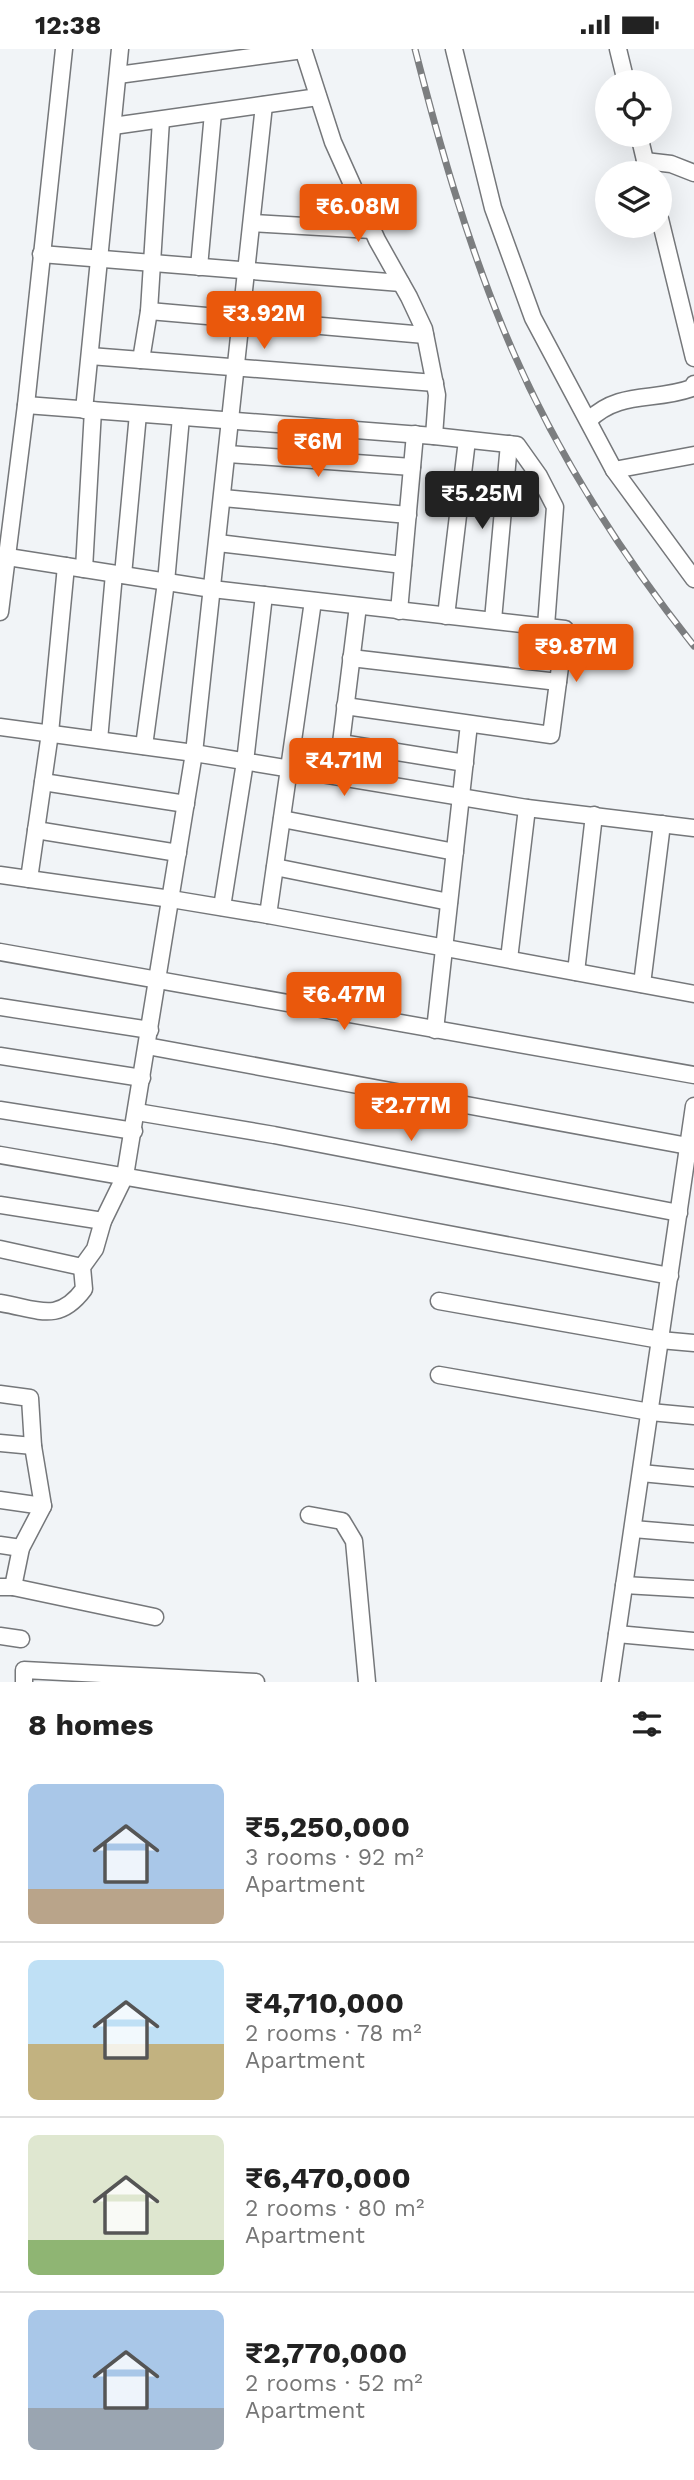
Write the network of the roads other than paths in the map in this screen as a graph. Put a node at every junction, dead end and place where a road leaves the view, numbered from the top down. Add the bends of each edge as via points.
1 (64, 49) edge
2 (120, 49) edge
3 (454, 49) edge
4 (618, 49) edge
5 (303, 50) edge
6 (623, 70) edge
7 (118, 75) junction
8 (318, 97) junction
9 (264, 105) junction
10 (213, 113) junction
11 (161, 120) junction
12 (113, 126) junction
13 (672, 165) edge
14 (694, 173) edge
15 (252, 223) junction
16 (372, 230) junction
17 (665, 238) edge
18 (41, 254) junction
19 (100, 258) junction
20 (152, 263) junction
21 (199, 267) junction
22 (247, 270) junction
23 (401, 283) junction
24 (149, 311) junction
25 (241, 320) junction
26 (425, 335) junction
27 (90, 356) junction
28 (694, 358) edge
29 (141, 360) junction
30 (236, 367) junction
31 (435, 383) junction
32 (694, 384) edge
33 (26, 405) junction
34 (89, 410) junction
35 (138, 414) junction
36 (181, 417) junction
37 (589, 420) junction
38 (230, 421) junction
39 (415, 435) junction
40 (434, 436) junction
41 (467, 440) junction
42 (509, 444) junction
43 (228, 454) junction
44 (694, 456) edge
45 (412, 467) junction
46 (614, 470) junction
47 (223, 498) junction
48 (408, 515) junction
49 (218, 543) junction
50 (8, 557) junction
51 (687, 562) edge
52 (403, 565) junction
53 (66, 566) junction
54 (84, 569) junction
55 (118, 575) junction
56 (694, 579) edge
57 (166, 582) junction
58 (212, 589) junction
59 (264, 595) junction
60 (313, 601) junction
61 (358, 606) junction
62 (399, 611) junction
63 (0, 612) edge
64 (446, 616) junction
65 (493, 620) junction
66 (546, 626) junction
67 (351, 658) junction
68 (558, 682) junction
69 (345, 706) junction
70 (469, 724) junction
71 (0, 727) edge
72 (50, 733) junction
73 (99, 740) junction
74 (144, 746) junction
75 (194, 753) junction
76 (245, 762) junction
77 (465, 763) junction
78 (290, 770) junction
79 (43, 782) junction
80 (461, 798) junction
81 (186, 804) junction
82 (527, 808) junction
83 (594, 815) junction
84 (282, 819) junction
85 (662, 824) junction
86 (694, 828) edge
87 (36, 830) junction
88 (455, 852) junction
89 (178, 853) junction
90 (275, 867) junction
91 (0, 876) edge
92 (29, 879) junction
93 (171, 899) junction
94 (449, 902) junction
95 (222, 907) junction
96 (268, 915) junction
97 (444, 947) junction
98 (0, 952) edge
99 (509, 959) junction
100 (576, 972) junction
101 (158, 980) junction
102 (642, 984) junction
103 (694, 994) edge
104 (0, 1007) edge
105 (150, 1030) junction
106 (435, 1030) junction
107 (147, 1047) junction
108 (0, 1056) edge
109 (694, 1075) edge
110 (142, 1078) junction
111 (694, 1106) edge
112 (0, 1110) edge
113 (137, 1112) junction
114 (134, 1131) junction
115 (688, 1146) junction
116 (0, 1155) edge
117 (125, 1176) junction
118 (0, 1205) edge
119 (679, 1213) junction
120 (103, 1221) junction
121 (0, 1249) edge
122 (82, 1267) junction
123 (670, 1276) junction
124 (439, 1301) dead end
125 (0, 1303) edge
126 (660, 1340) junction
127 (694, 1343) edge
128 (439, 1375) dead end
129 (0, 1394) edge
130 (650, 1412) junction
131 (694, 1416) edge
132 (0, 1443) edge
133 (33, 1446) junction
134 (641, 1473) junction
135 (694, 1478) edge
136 (0, 1500) edge
137 (43, 1506) junction
138 (309, 1515) dead end
139 (633, 1529) junction
140 (694, 1534) edge
141 (0, 1545) edge
142 (21, 1548) junction
143 (624, 1585) junction
144 (7, 1587) edge
145 (694, 1589) edge
146 (155, 1617) dead end
147 (617, 1634) junction
148 (0, 1636) edge
149 (21, 1639) dead end
150 (694, 1641) edge
151 (73, 1677) edge
152 (129, 1678) edge
153 (24, 1682) edge
154 (256, 1682) edge
155 (367, 1682) edge
156 (610, 1682) edge

1 - 18 street
2 - 7 street
3 - 37 street via 493,208 533,318
4 - 6 street
5 - 7 street
5 - 8 street
7 - 12 street
8 - 9 street
8 - 16 street
9 - 10 street
9 - 15 street
10 - 11 street
10 - 21 street
11 - 12 street
11 - 20 street
12 - 19 street
13 - 14 street
15 - 16 street
15 - 22 street
16 - 23 street
17 - 28 street
18 - 19 street
18 - 33 street
19 - 20 street
19 - 27 street
20 - 21 street
20 - 24 street
21 - 22 street
22 - 23 street
22 - 25 street
23 - 26 street
24 - 25 street
24 - 29 street
25 - 26 street
25 - 30 street
26 - 31 street
27 - 29 street
27 - 34 street
29 - 30 street
30 - 31 street
30 - 38 street
31 - 40 street
32 - 37 street via 680,393 617,401
33 - 34 street
33 - 50 street
34 - 35 street
34 - 54 street
35 - 36 street
35 - 55 street
36 - 38 street
36 - 57 street
37 - 46 street
38 - 39 street
38 - 43 street
39 - 40 street
39 - 45 street
40 - 41 street
41 - 42 street
41 - 64 street
42 - 65 street
42 - 66 street via 517,446 539,476 555,507
43 - 45 street
43 - 47 street
44 - 46 street
45 - 48 street
46 - 51 street
47 - 48 street
47 - 49 street
48 - 52 street
49 - 52 street
49 - 58 street
50 - 53 street
50 - 63 street
51 - 56 street
52 - 62 street
53 - 54 street
53 - 72 street
54 - 55 street
55 - 57 street
55 - 73 street
57 - 58 street
57 - 74 street
58 - 59 street
58 - 75 street
59 - 60 street
59 - 76 street
60 - 61 street
60 - 78 street
61 - 62 street
61 - 67 street
62 - 64 street
64 - 65 street
65 - 66 street
66 - 68 street via 565,629
67 - 68 street
67 - 69 street
68 - 70 street via 551,735
69 - 70 street
69 - 77 street via 341,743
70 - 77 street
71 - 72 street
72 - 73 street
72 - 79 street
73 - 74 street
74 - 75 street
75 - 76 street
75 - 81 street
76 - 78 street
76 - 95 street
77 - 80 street
78 - 80 street
78 - 84 street
79 - 81 street
79 - 87 street
80 - 82 street
80 - 88 street
81 - 89 street
82 - 83 street
82 - 99 street
83 - 85 street
83 - 100 street
84 - 88 street
84 - 90 street
85 - 86 street
85 - 102 street
87 - 89 street
87 - 92 street
88 - 94 street
89 - 93 street
90 - 94 street
90 - 96 street
91 - 92 street
92 - 93 street
93 - 95 street
93 - 101 street
94 - 97 street
95 - 96 street
96 - 97 street
97 - 99 street
97 - 106 street
98 - 101 street
99 - 100 street
100 - 102 street
101 - 105 street
101 - 106 street
102 - 103 street
104 - 105 street
105 - 107 street
106 - 109 street
107 - 110 street
107 - 115 street
108 - 110 street
110 - 113 street
111 - 115 street
112 - 114 street
113 - 114 street
113 - 119 street
114 - 117 street
115 - 119 street
116 - 117 street
117 - 120 street
117 - 123 street
118 - 120 street
119 - 123 street
120 - 122 street via 95,1249
121 - 122 street
122 - 125 street via 85,1289 69,1306 55,1312
123 - 126 street
124 - 126 street
126 - 127 street
126 - 130 street
128 - 130 street
129 - 133 street via 30,1398
130 - 131 street
130 - 134 street
132 - 133 street
133 - 137 street
134 - 135 street
134 - 139 street
136 - 137 street
137 - 142 street
138 - 155 street via 342,1521 354,1541
139 - 140 street
139 - 143 street
141 - 142 street
142 - 144 street
143 - 145 street
143 - 147 street
144 - 146 street
147 - 150 street
147 - 156 street
148 - 149 street
151 - 152 street
151 - 153 street via 24,1669
152 - 154 street

